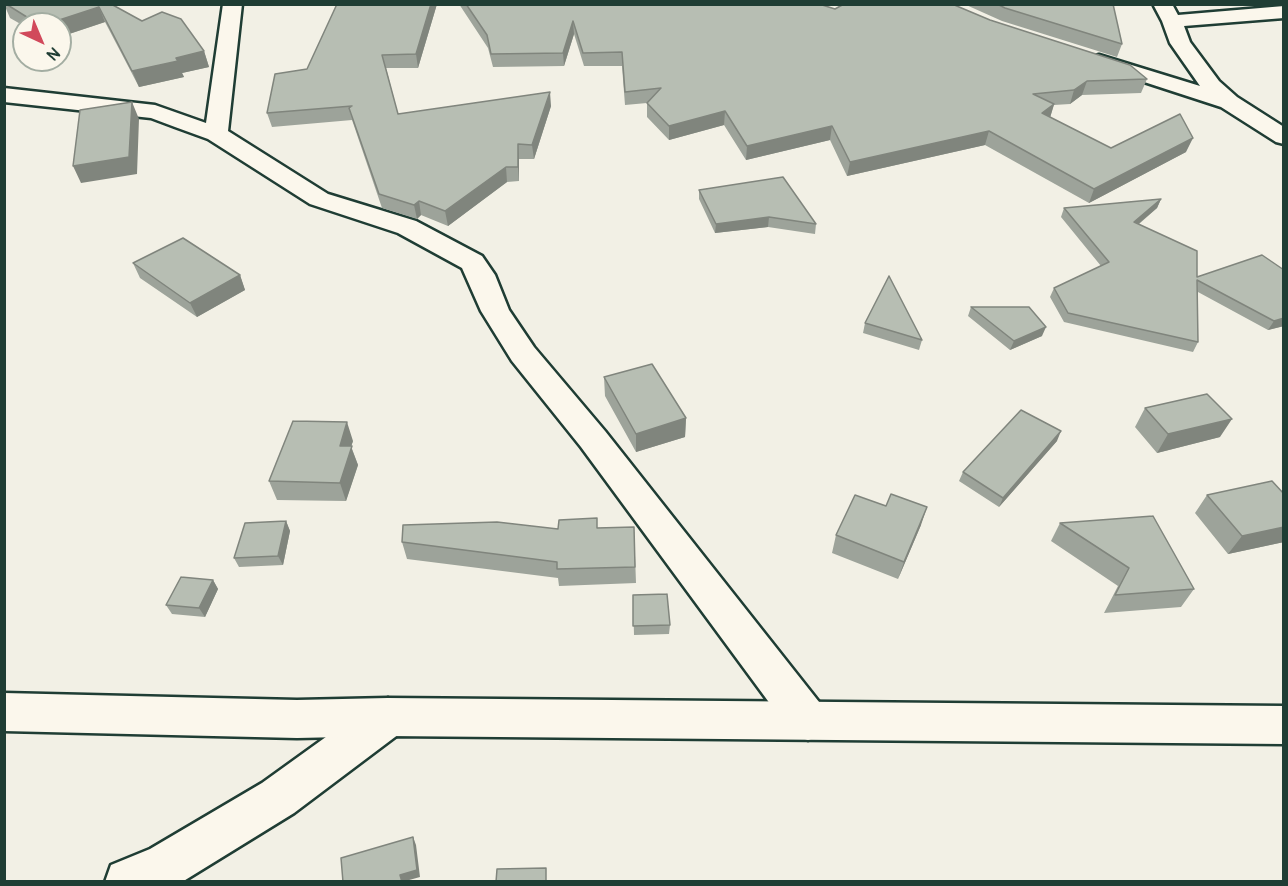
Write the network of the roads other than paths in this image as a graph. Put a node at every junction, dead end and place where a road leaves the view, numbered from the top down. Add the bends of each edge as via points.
1 (233, 4) edge
2 (1284, 12) edge
3 (1167, 13) edge
4 (1081, 55) edge
5 (4, 95) edge
6 (1229, 102) junction
7 (216, 134) junction
8 (1284, 137) edge
9 (4, 712) edge
10 (388, 717) junction
11 (808, 721) junction
12 (1284, 725) edge
13 (128, 882) edge

1 - 7 street
2 - 3 street
3 - 6 street via 1180,43 1199,71
4 - 6 street
5 - 7 street via 155,112
6 - 8 street
7 - 11 street via 319,199 407,227 472,262 495,311 523,354 594,439
9 - 10 street
10 - 11 street
10 - 13 street via 278,798 166,865
11 - 12 street

